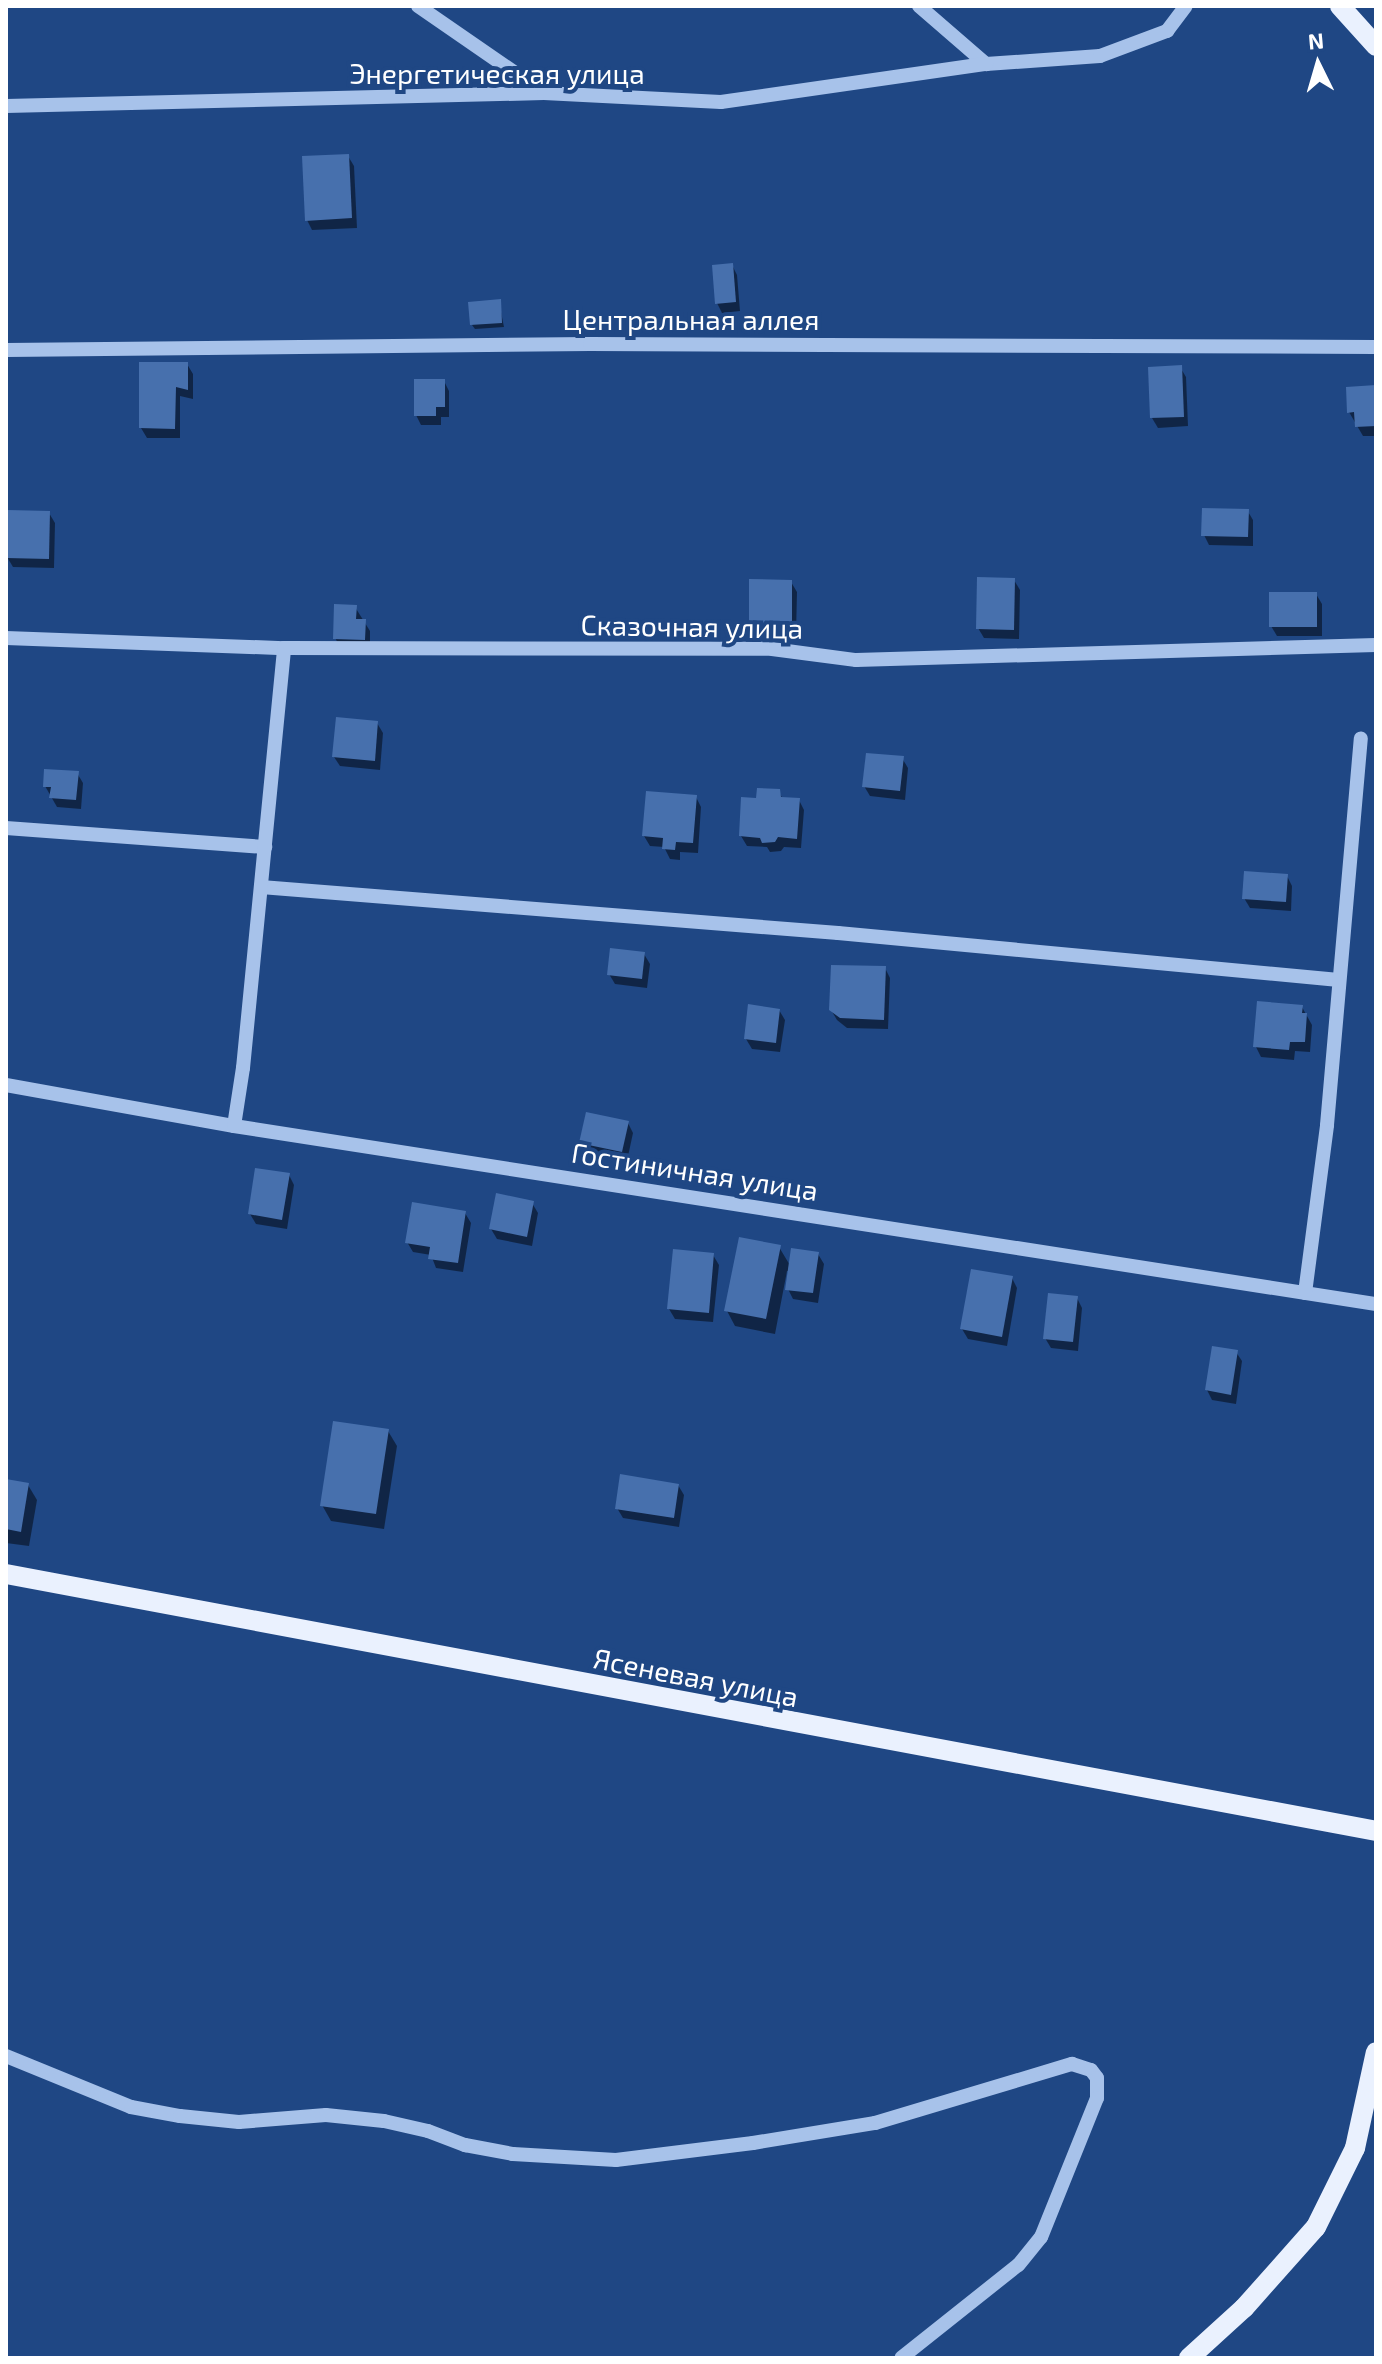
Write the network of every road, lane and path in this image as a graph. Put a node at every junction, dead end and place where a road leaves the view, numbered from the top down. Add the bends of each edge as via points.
1 (418, 6) edge
2 (919, 6) edge
3 (1186, 6) edge
4 (1340, 6) edge
5 (1376, 46) edge
6 (986, 64) junction
7 (544, 93) junction
8 (6, 106) edge
9 (1376, 347) edge
10 (6, 350) edge
11 (6, 638) edge
12 (1376, 645) edge
13 (284, 648) junction
14 (1361, 738) dead end
15 (6, 828) edge
16 (265, 847) junction
17 (261, 887) junction
18 (1339, 980) junction
19 (6, 1085) edge
20 (234, 1126) junction
21 (1305, 1293) junction
22 (1376, 1304) edge
23 (6, 1574) edge
24 (1376, 1831) edge
25 (1376, 2052) edge
26 (6, 2056) edge
27 (901, 2358) edge
28 (1189, 2358) edge

1 - 7 street
2 - 6 street
3 - 6 street, Энергетическая улица via 1167,31 1100,56
4 - 5 main road
6 - 7 street, Энергетическая улица via 721,102
7 - 8 street, Энергетическая улица
9 - 10 street, Центральная аллея via 574,344
11 - 13 street, Сказочная улица
12 - 13 street, Сказочная улица via 856,660 772,649
13 - 16 street
14 - 18 street
15 - 16 street
16 - 17 street
17 - 18 street
17 - 20 street
18 - 21 street
19 - 20 street, Гостиничная улица
20 - 21 street, Гостиничная улица
21 - 22 street, Гостиничная улица
23 - 24 main road, Ясеневая улица
25 - 28 main road via 1355,2148 1316,2227 1244,2308
26 - 27 street via 131,2107 180,2116 239,2122 326,2115 384,2121 513,2154 616,2160 875,2123 1072,2064 1091,2070 1097,2078 1097,2098 1041,2237 1018,2265

